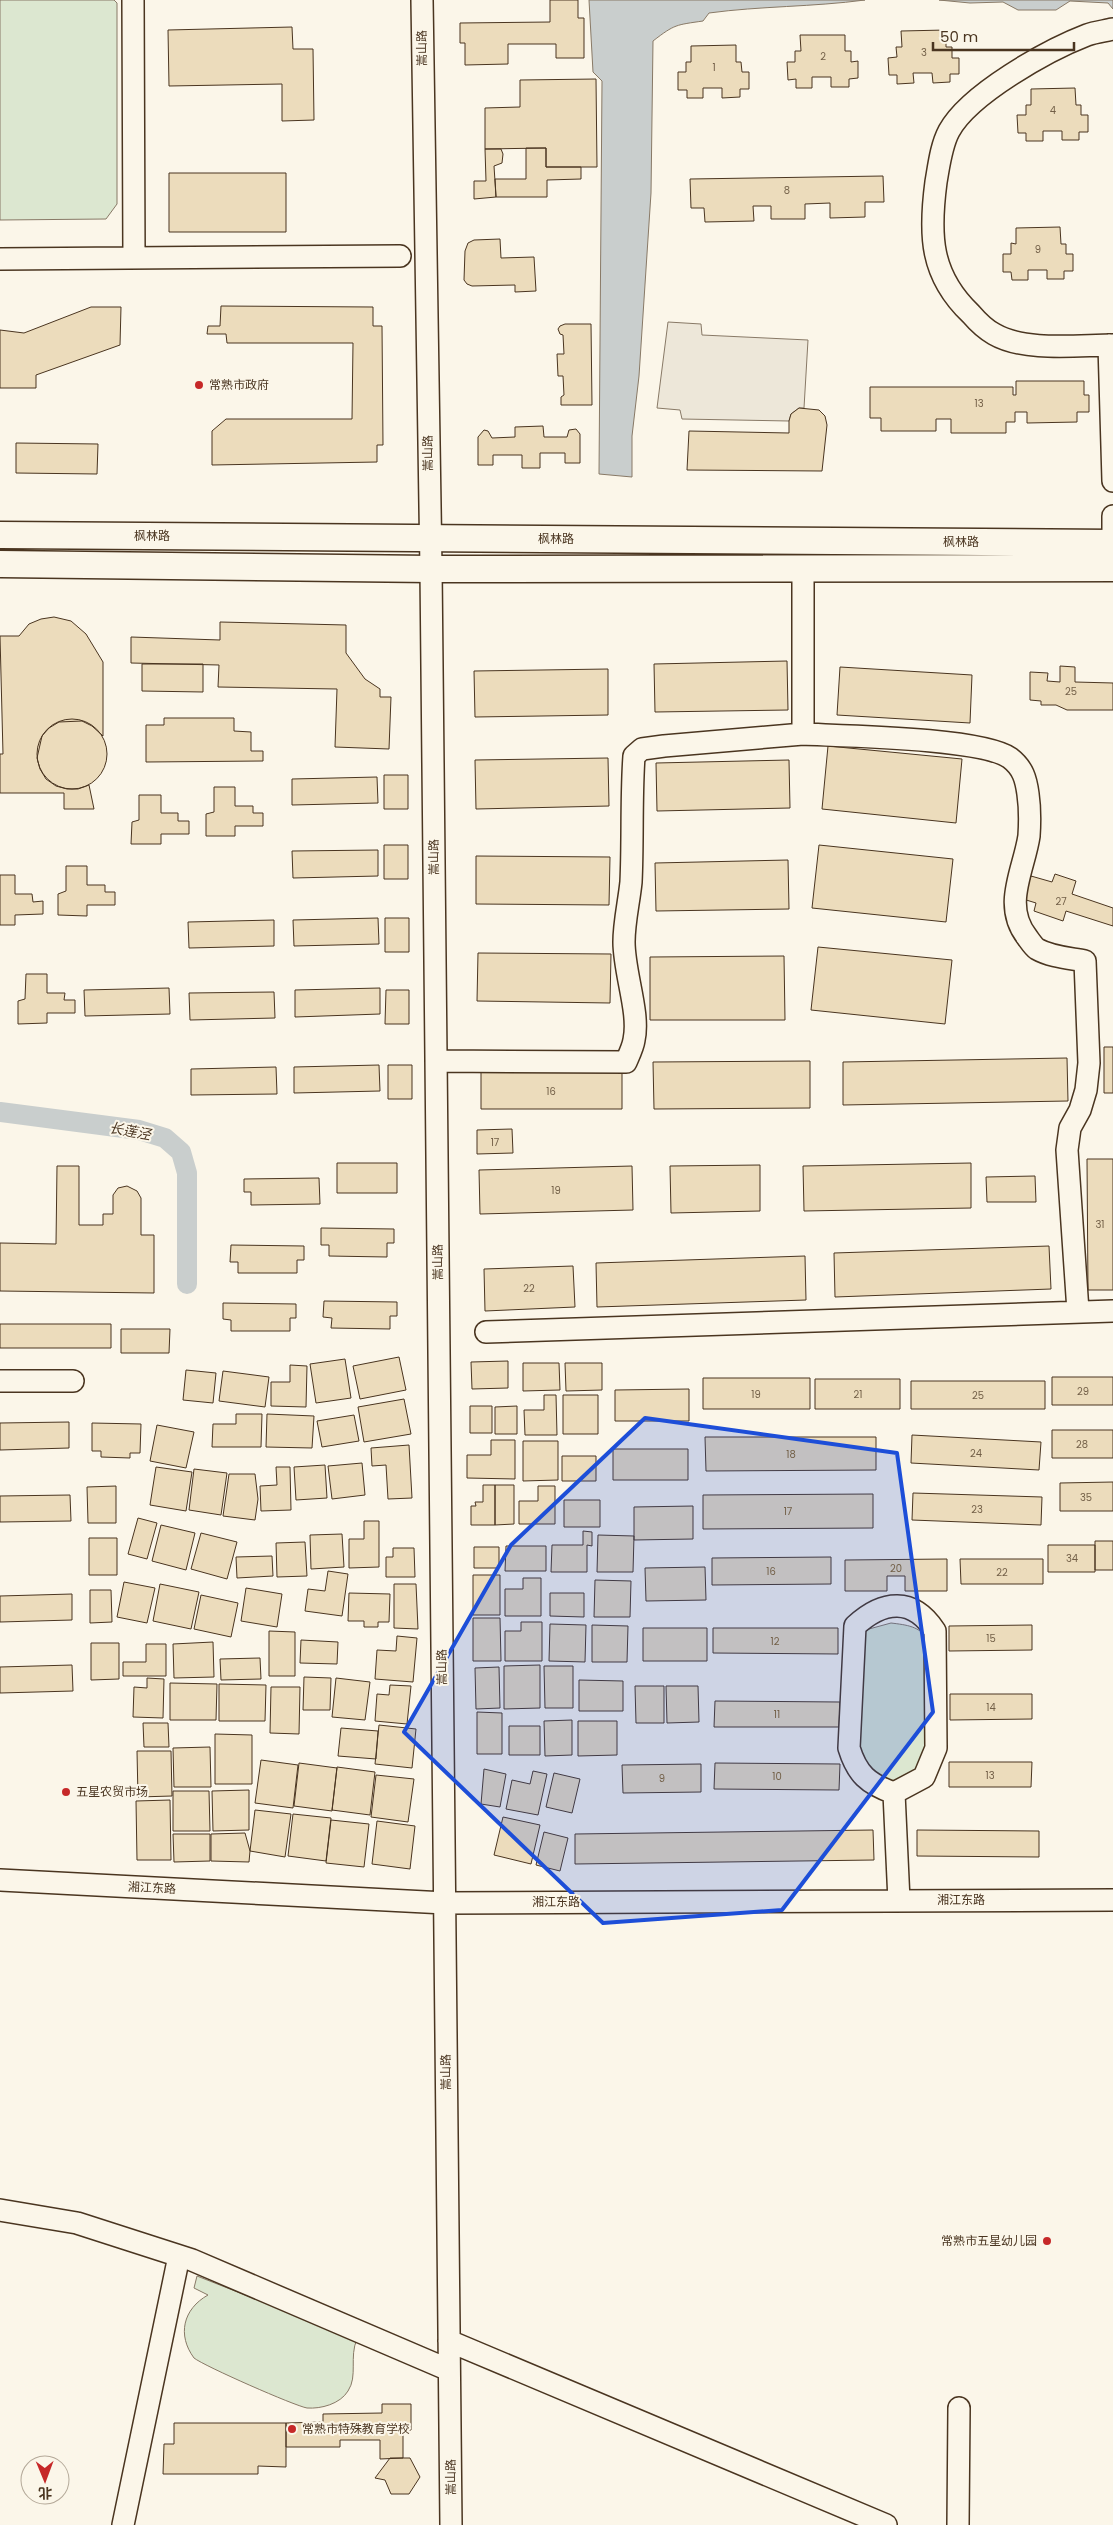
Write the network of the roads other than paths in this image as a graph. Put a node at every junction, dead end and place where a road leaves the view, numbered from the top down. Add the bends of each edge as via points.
1 (133, 0) edge
2 (422, 0) edge
3 (1113, 29) edge
4 (400, 256) dead end
5 (0, 258) edge
6 (134, 258) junction
7 (1111, 345) edge
8 (1113, 481) edge
9 (1113, 516) edge
10 (0, 535) edge
11 (429, 538) junction
12 (1113, 543) edge
13 (0, 564) edge
14 (804, 568) junction
15 (1113, 568) edge
16 (431, 569) junction
17 (803, 734) junction
18 (436, 1061) junction
19 (1078, 1311) junction
20 (1113, 1311) edge
21 (486, 1332) dead end
22 (0, 1381) edge
23 (73, 1381) dead end
24 (894, 1793) junction
25 (0, 1880) edge
26 (1113, 1900) edge
27 (899, 1901) junction
28 (444, 1903) junction
29 (0, 2210) edge
30 (178, 2256) junction
31 (449, 2341) junction
32 (450, 2370) junction
33 (959, 2408) dead end
34 (123, 2525) edge
35 (451, 2525) edge
36 (886, 2525) edge
37 (958, 2525) edge

1 - 6 street
2 - 11 street, 嵩山路
3 - 7 street via 1090,34 1049,53 1017,71 964,112 949,131 940,157 931,215 941,275 954,299 993,334 1024,343
4 - 6 street
5 - 6 street
7 - 8 street
9 - 12 street
10 - 11 main road, 枫林路
11 - 12 main road, 枫林路
11 - 16 street, 嵩山路
13 - 16 main road
14 - 15 main road
14 - 16 main road
14 - 17 street
16 - 18 street, 嵩山路
17 - 18 street via 664,746 642,749 634,756 630,884 624,915 624,944 635,1023 634,1040 626,1062
17 - 19 street via 987,749 1009,758 1024,772 1030,812 1029,836 1017,883 1015,904 1018,922 1036,948 1052,955 1085,961 1086,1090 1070,1128 1067,1150
18 - 28 street, 嵩山路
19 - 20 street
19 - 21 street
22 - 23 street
24 - 24 street via 924,1777 936,1748 935,1631 926,1617 912,1608 897,1605 878,1609 855,1626 849,1748 854,1766 866,1779
24 - 27 street
25 - 28 street, 湘江东路
26 - 27 street, 湘江东路
27 - 28 street, 湘江东路
28 - 31 street, 嵩山路
29 - 30 street via 77,2223
30 - 32 street
30 - 34 street
31 - 32 street, 嵩山路
31 - 36 street
32 - 35 street, 嵩山路
33 - 37 street

